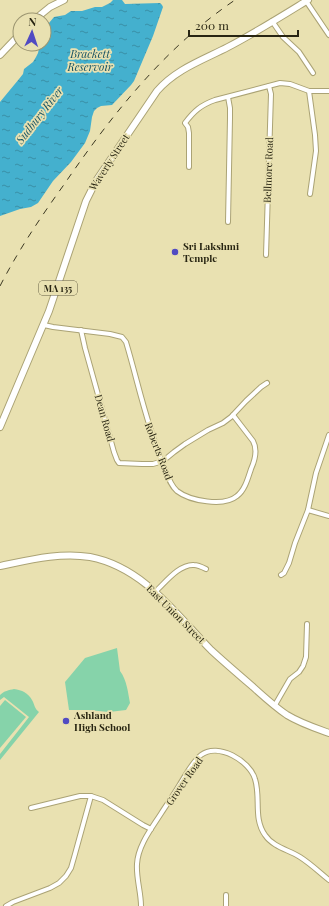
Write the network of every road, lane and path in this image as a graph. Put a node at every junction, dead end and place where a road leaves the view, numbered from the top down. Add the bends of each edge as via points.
1 (46, 0) edge
2 (64, 0) edge
3 (307, 1) edge
4 (50, 7) junction
5 (44, 12) edge
6 (272, 21) junction
7 (329, 35) edge
8 (12, 42) edge
9 (0, 54) edge
10 (313, 73) dead end
11 (270, 86) junction
12 (309, 91) junction
13 (329, 91) edge
14 (228, 97) junction
15 (189, 167) dead end
16 (310, 194) dead end
17 (228, 222) dead end
18 (266, 255) dead end
19 (44, 325) junction
20 (81, 330) junction
21 (268, 383) dead end
22 (233, 415) junction
23 (0, 427) edge
24 (329, 435) edge
25 (163, 462) junction
26 (308, 510) junction
27 (329, 516) edge
28 (0, 566) edge
29 (206, 568) dead end
30 (281, 575) dead end
31 (155, 592) junction
32 (306, 624) dead end
33 (275, 705) junction
34 (329, 733) edge
35 (91, 796) junction
36 (31, 808) dead end
37 (151, 829) junction
38 (329, 880) edge
39 (226, 895) dead end
40 (6, 906) edge
41 (141, 906) edge
42 (226, 906) edge

1 - 4 main road
2 - 4 main road
3 - 6 main road, Waverly Street / MA 135
3 - 7 street
4 - 5 main road
6 - 10 street via 283,37 299,52
6 - 19 main road, Waverly Street / MA 135 via 228,47 181,70 157,91 90,190
8 - 9 main road
11 - 12 street via 284,83
11 - 14 street
11 - 18 street, Bellmore Road
12 - 13 street
12 - 16 street via 316,151
14 - 15 street via 205,104 185,123 189,133
14 - 17 street
19 - 20 street, Roberts Road
19 - 23 main road, Waverly Street / MA 135
20 - 25 street, Roberts Road via 117,335 126,342 148,425
20 - 25 street, Dean Road via 117,460 124,464
21 - 22 street
22 - 25 street via 185,444
22 - 25 street, Roberts Road via 256,445 248,479 238,496 220,502 208,502 188,496 171,484
24 - 26 street via 316,473
26 - 27 street
26 - 30 street via 289,563
28 - 31 main road, East Union Street via 61,556 90,557 120,567
29 - 31 street via 193,565 184,567
31 - 33 main road, East Union Street via 212,650
32 - 33 street via 306,658 303,666 290,678
33 - 34 main road, East Union Street via 288,716
35 - 36 street via 80,796
35 - 37 street via 104,800
35 - 40 street via 75,854 66,876 55,886
37 - 38 street, Grover Road via 198,758 210,751 225,752 246,764 253,774 257,785 258,820 267,838 302,859
37 - 41 street, Grover Road via 140,849 137,863
39 - 42 street

